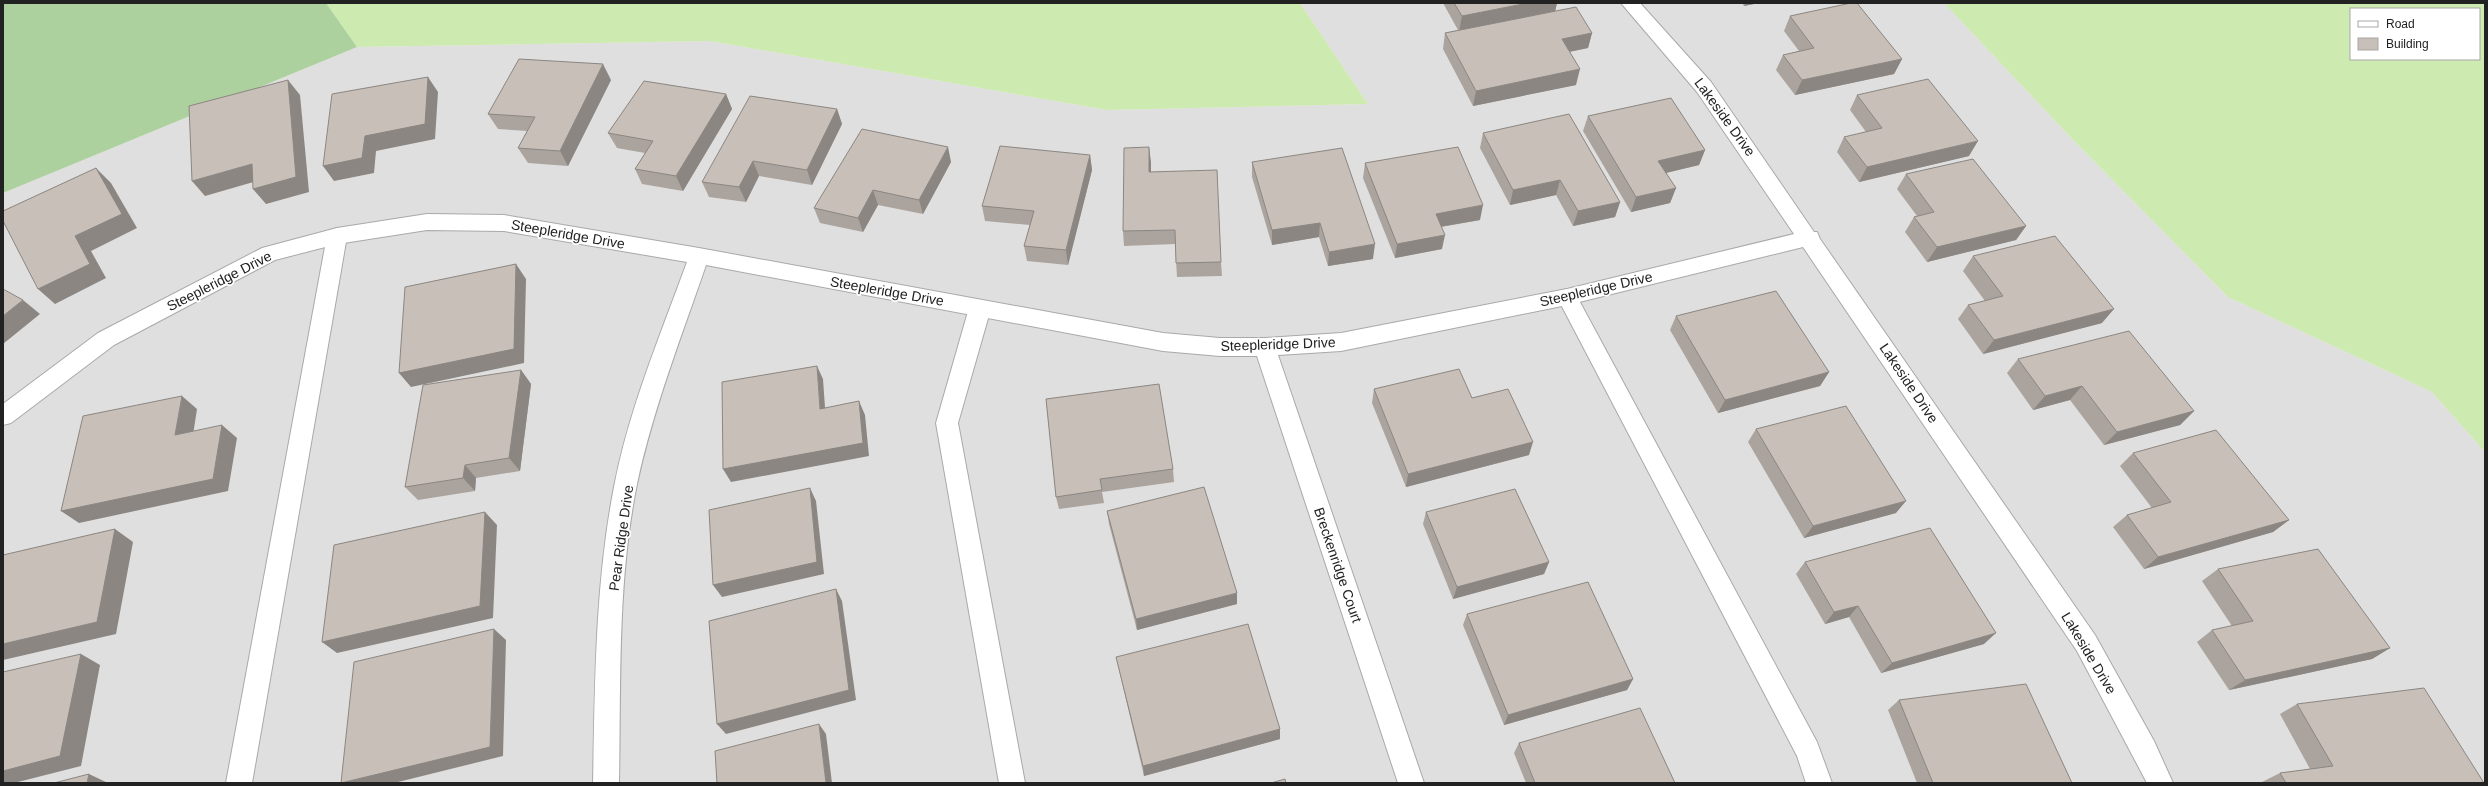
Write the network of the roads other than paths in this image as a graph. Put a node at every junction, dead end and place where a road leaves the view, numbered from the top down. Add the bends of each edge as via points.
1 (1630, 3) edge
2 (337, 236) junction
3 (1810, 238) junction
4 (699, 256) junction
5 (1567, 297) junction
6 (980, 308) junction
7 (1265, 347) junction
8 (3, 416) edge
9 (239, 783) edge
10 (606, 783) edge
11 (1012, 783) edge
12 (1411, 783) edge
13 (1819, 783) edge
14 (2160, 783) edge

1 - 3 street, Lakeside Drive via 1704,86
2 - 4 street, Steepleridge Drive via 426,222 504,223
2 - 8 street, Steepleridge Drive via 269,254 106,339
2 - 9 street
3 - 5 street, Steepleridge Drive
3 - 14 street, Lakeside Drive via 2086,643 2145,750
4 - 6 street, Steepleridge Drive
4 - 10 street, Pear Ridge Drive via 638,433 620,519 610,625
5 - 7 street, Steepleridge Drive via 1341,342
5 - 13 street via 1808,751
6 - 7 street, Steepleridge Drive via 1163,342 1220,348
6 - 11 street via 947,423
7 - 12 street, Breckenridge Court

